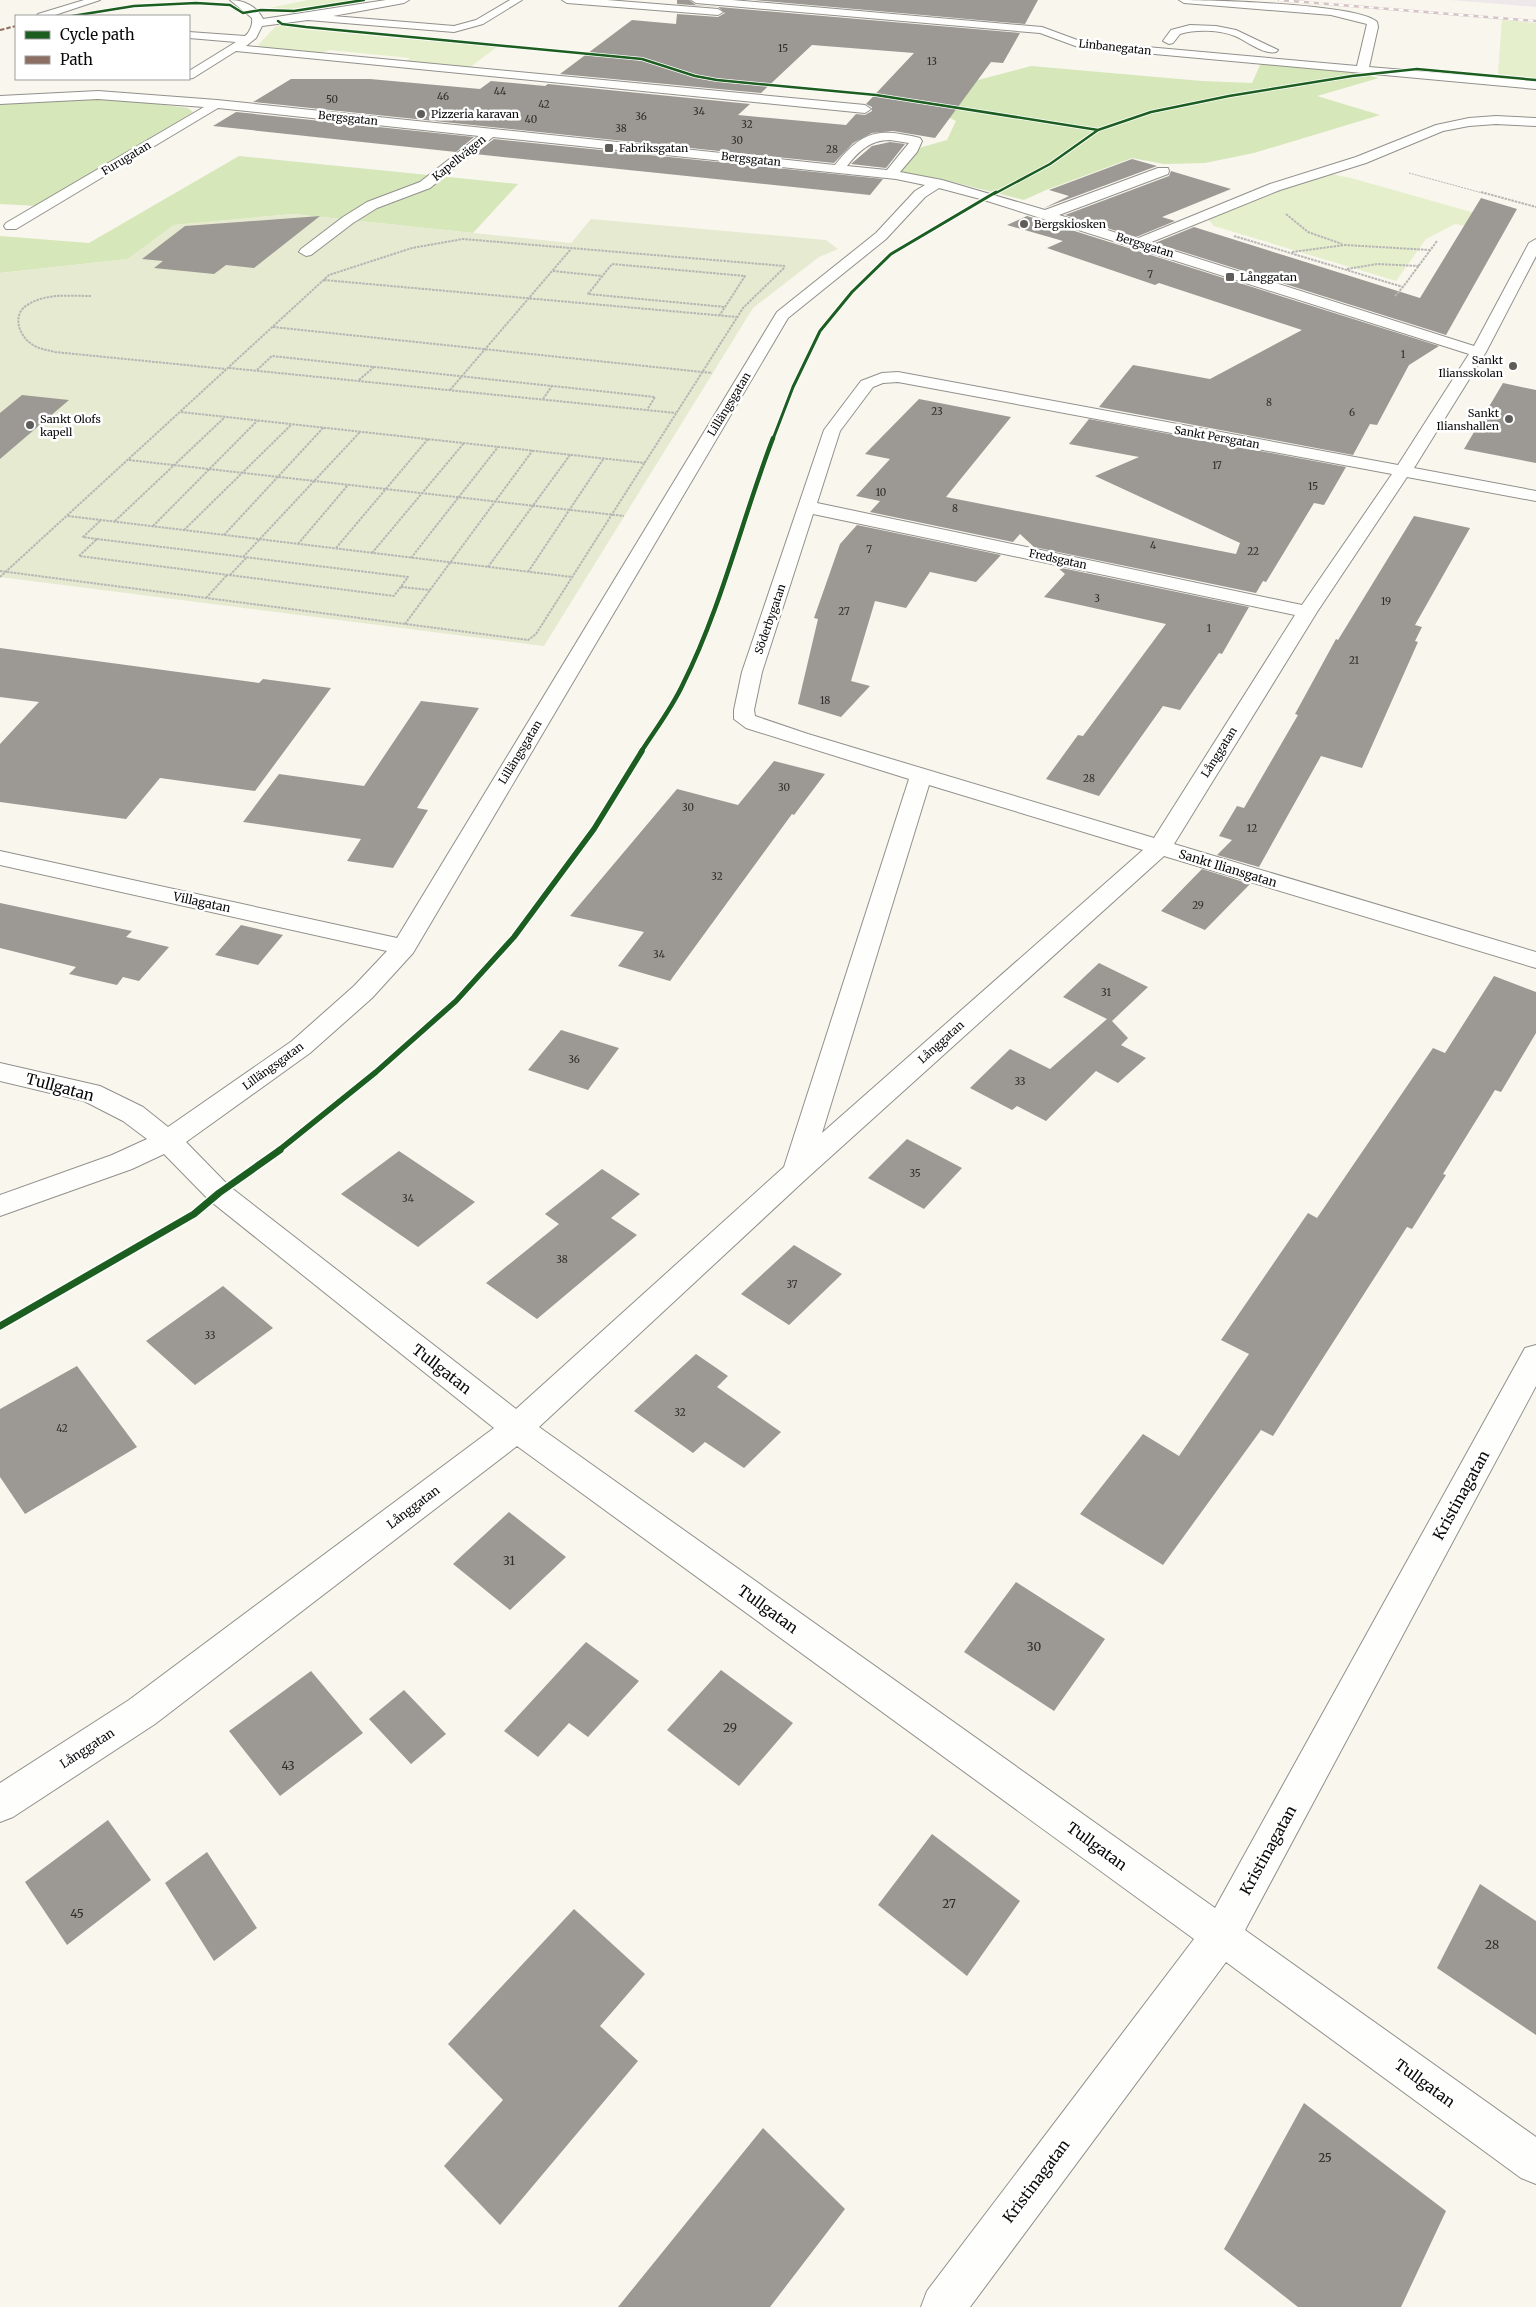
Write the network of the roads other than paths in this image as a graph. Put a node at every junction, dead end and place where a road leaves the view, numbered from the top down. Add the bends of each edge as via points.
1 (95, 0) edge
2 (235, 0) edge
3 (404, 0) edge
4 (517, 0) edge
5 (567, 0) edge
6 (696, 0) edge
7 (1184, 0) edge
8 (958, 12) dead end
9 (45, 15) edge
10 (308, 17) junction
11 (1021, 18) dead end
12 (946, 22) junction
13 (258, 23) junction
14 (1042, 30) junction
15 (190, 35) edge
16 (1106, 35) dead end
17 (247, 40) junction
18 (1078, 44) junction
19 (234, 48) junction
20 (1366, 58) junction
21 (1362, 70) junction
22 (190, 75) edge
23 (176, 84) edge
24 (1536, 85) edge
25 (152, 98) junction
26 (0, 100) edge
27 (217, 104) junction
28 (866, 109) dead end
29 (1536, 122) edge
30 (490, 133) junction
31 (839, 168) junction
32 (1163, 170) dead end
33 (891, 174) junction
34 (937, 183) junction
35 (9, 209) dead end
36 (34, 212) junction
37 (1045, 215) junction
38 (10, 226) dead end
39 (1138, 243) junction
40 (1536, 245) edge
41 (306, 252) dead end
42 (1478, 352) junction
43 (898, 377) joint
44 (1403, 471) junction
45 (1536, 496) edge
46 (808, 507) junction
47 (1307, 612) junction
48 (921, 775) junction
49 (1160, 847) junction
50 (0, 858) edge
51 (404, 947) junction
52 (1536, 960) edge
53 (0, 1072) edge
54 (168, 1141) junction
55 (796, 1172) junction
56 (0, 1206) edge
57 (1536, 1357) edge
58 (517, 1428) junction
59 (0, 1804) edge
60 (1221, 1936) junction
61 (1536, 2163) edge
62 (942, 2307) edge

1 - 9 street
2 - 13 street via 257,17
3 - 10 street
4 - 10 street via 480,23 454,30
5 - 18 street
6 - 12 street, Linbanegatan
7 - 20 street via 1332,12 1364,18 1372,22 1373,27
8 - 12 street
10 - 13 street
11 - 14 street
12 - 14 street, Linbanegatan
13 - 17 street
14 - 18 street, Linbanegatan
15 - 17 street
16 - 20 street
17 - 19 street
18 - 21 street, Linbanegatan
19 - 22 street
19 - 28 street
20 - 21 street
21 - 24 street, Linbanegatan
23 - 25 street
25 - 26 street, Bergsgatan via 98,95
25 - 27 street, Bergsgatan
27 - 30 street, Bergsgatan
27 - 36 street, Furugatan
29 - 39 street via 1496,120 1450,126 1260,193
30 - 31 street, Bergsgatan
30 - 41 street, Kapellvägen via 425,185 372,205
31 - 33 street, Bergsgatan
31 - 33 street via 854,148 871,136 916,141
32 - 37 street
33 - 34 street, Bergsgatan
34 - 37 street, Bergsgatan
34 - 51 street, Lillängsgatan via 920,194 881,236 782,315
35 - 36 street
36 - 38 street, Furugatan
37 - 39 street, Bergsgatan
39 - 42 street, Bergsgatan
40 - 42 street, Långgatan
42 - 44 street, Långgatan
43 - 44 street, Sankt Persgatan
43 - 46 street, Söderbygatan via 885,377 868,384 832,430
44 - 45 street, Sankt Persgatan
44 - 47 street, Långgatan
46 - 47 street, Fredsgatan
46 - 48 street, Söderbygatan via 752,672 745,719
47 - 49 street, Långgatan
48 - 49 street, Sankt Iliansgatan
48 - 55 street, Långgatan
49 - 52 street, Sankt Iliansgatan
49 - 55 street, Långgatan
50 - 51 street, Villagatan
51 - 54 street, Lillängsgatan via 362,992 301,1047
53 - 54 street, Tullgatan via 92,1093 133,1114
54 - 56 street, Lillängsgatan via 122,1162
54 - 58 street, Tullgatan via 219,1192
55 - 58 street, Långgatan
57 - 60 street, Kristinagatan
58 - 59 street, Långgatan via 142,1712
58 - 60 street, Tullgatan
60 - 61 street, Tullgatan
60 - 62 street, Kristinagatan

